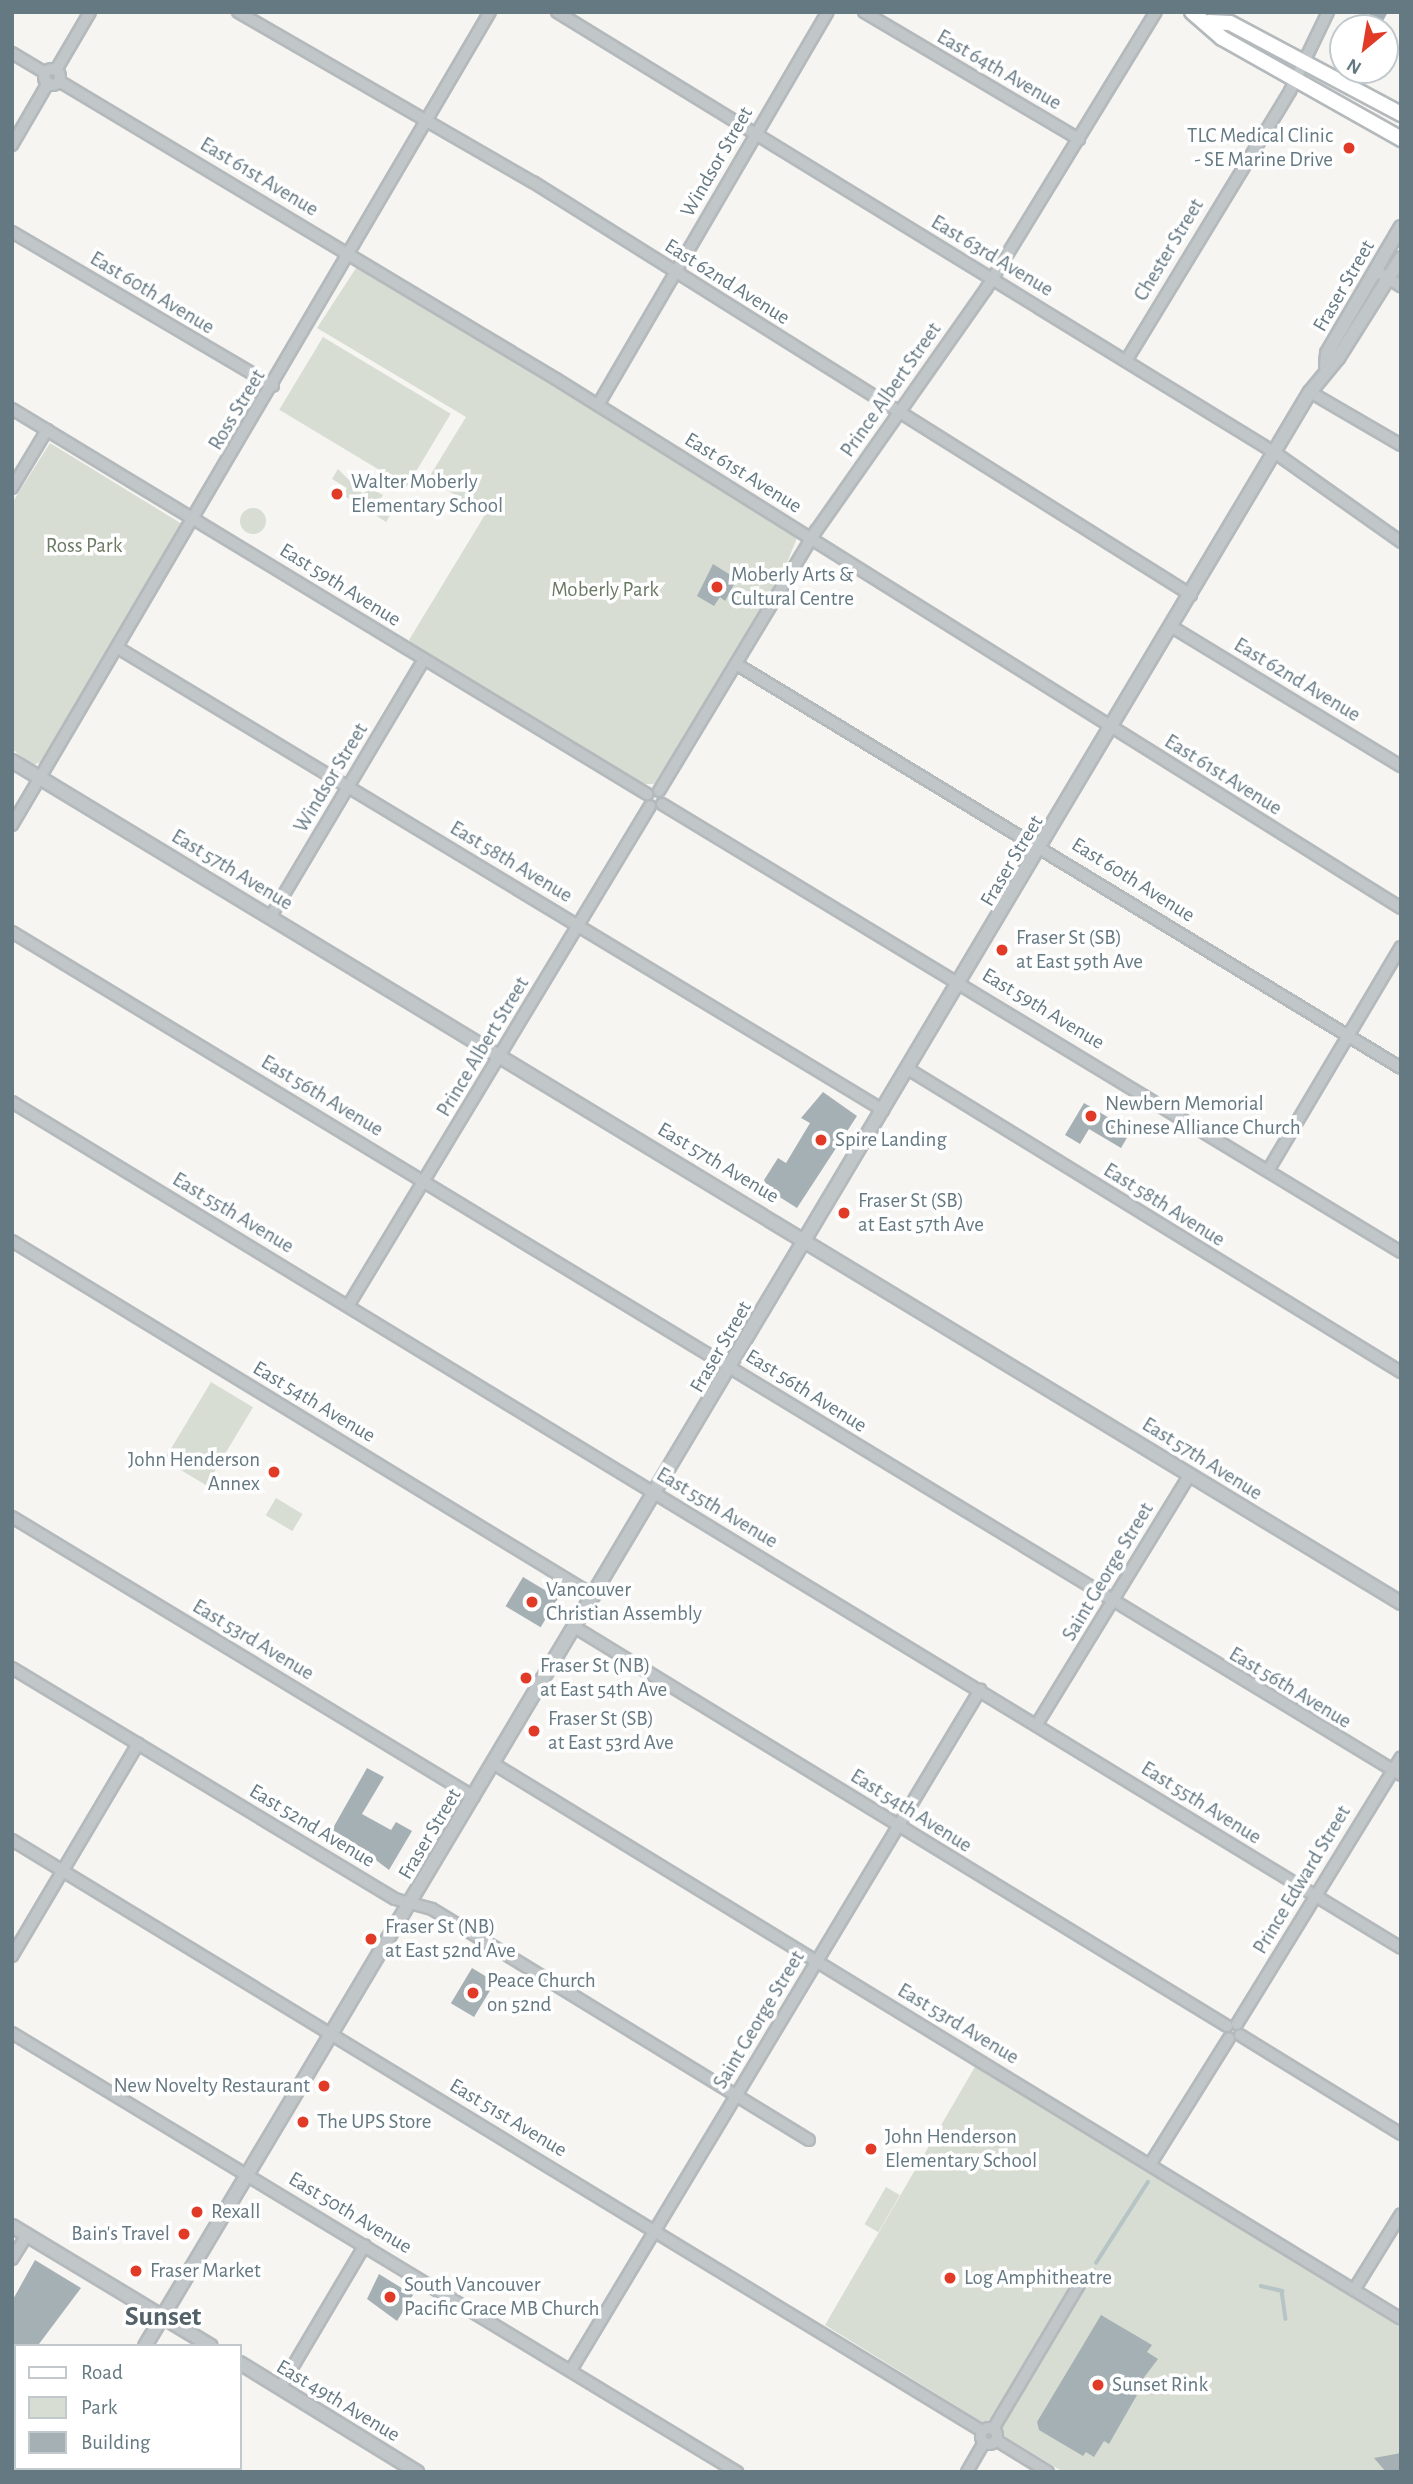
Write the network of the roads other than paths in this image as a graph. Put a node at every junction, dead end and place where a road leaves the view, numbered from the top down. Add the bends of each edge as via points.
1 (90, 12) edge
2 (238, 12) edge
3 (490, 12) edge
4 (557, 12) edge
5 (828, 12) edge
6 (864, 12) edge
7 (1156, 12) edge
8 (1192, 12) edge
9 (1328, 12) edge
10 (1209, 22) junction
11 (12, 53) edge
12 (1306, 61) junction
13 (53, 74) junction
14 (1296, 80) junction
15 (1401, 114) edge
16 (425, 122) junction
17 (755, 134) junction
18 (1079, 139) junction
19 (1401, 139) edge
20 (12, 145) edge
21 (1401, 226) edge
22 (12, 232) edge
23 (350, 254) junction
24 (1401, 258) edge
25 (1375, 270) junction
26 (674, 272) junction
27 (992, 279) junction
28 (1389, 279) junction
29 (1401, 286) edge
30 (1126, 361) junction
31 (1326, 367) junction
32 (273, 386) junction
33 (1310, 392) junction
34 (598, 405) junction
35 (12, 409) edge
36 (899, 411) junction
37 (47, 429) junction
38 (1401, 445) edge
39 (1274, 452) junction
40 (12, 488) edge
41 (195, 518) junction
42 (811, 539) junction
43 (1401, 542) edge
44 (1191, 595) junction
45 (1172, 627) junction
46 (118, 649) junction
47 (424, 659) junction
48 (736, 664) junction
49 (1113, 729) junction
50 (12, 761) edge
51 (1401, 766) edge
52 (40, 778) junction
53 (348, 786) junction
54 (659, 791) junction
55 (647, 794) junction
56 (662, 804) junction
57 (650, 806) junction
58 (12, 825) edge
59 (1042, 848) junction
60 (1401, 908) edge
61 (271, 916) junction
62 (579, 925) junction
63 (12, 932) edge
64 (1401, 947) edge
65 (961, 983) junction
66 (1348, 1035) junction
67 (501, 1055) junction
68 (1401, 1068) edge
69 (908, 1069) junction
70 (12, 1102) edge
71 (884, 1110) junction
72 (1269, 1169) junction
73 (425, 1180) junction
74 (807, 1239) junction
75 (12, 1241) edge
76 (1401, 1252) edge
77 (348, 1306) junction
78 (731, 1368) junction
79 (1401, 1372) edge
80 (1190, 1474) junction
81 (656, 1493) junction
82 (12, 1517) edge
83 (594, 1596) junction
84 (1112, 1603) junction
85 (1401, 1603) edge
86 (576, 1628) junction
87 (12, 1668) edge
88 (980, 1690) junction
89 (1037, 1724) junction
90 (138, 1744) junction
91 (1401, 1757) edge
92 (495, 1764) junction
93 (1396, 1773) edge
94 (474, 1797) junction
95 (898, 1825) junction
96 (12, 1840) edge
97 (63, 1871) junction
98 (1315, 1894) junction
99 (411, 1902) junction
100 (1401, 1948) edge
101 (12, 1956) edge
102 (817, 1961) junction
103 (1233, 2031) junction
104 (332, 2033) junction
105 (12, 2034) edge
106 (736, 2096) junction
107 (1401, 2134) edge
108 (809, 2140) dead end
109 (1151, 2163) junction
110 (248, 2174) junction
111 (1401, 2214) edge
112 (12, 2226) edge
113 (655, 2231) junction
114 (27, 2235) junction
115 (365, 2245) junction
116 (12, 2259) edge
117 (1080, 2283) dead end
118 (1354, 2290) junction
119 (163, 2317) junction
120 (1401, 2319) edge
121 (146, 2344) edge
122 (208, 2344) edge
123 (242, 2364) edge
124 (571, 2370) junction
125 (280, 2388) junction
126 (993, 2429) junction
127 (982, 2431) junction
128 (996, 2440) junction
129 (984, 2442) junction
130 (417, 2472) edge
131 (737, 2472) edge
132 (967, 2472) edge
133 (1048, 2472) edge

1 - 13 street
2 - 16 street, East 62nd Avenue
3 - 16 street, Ross Street
4 - 17 street, East 63rd Avenue
5 - 17 street, Windsor Street
6 - 18 street, East 64th Avenue
7 - 18 street, Prince Albert Street
8 - 10 main road
9 - 12 street, Chester Street
10 - 12 main road via 1230,23
10 - 14 main road via 1222,38
11 - 13 street, East 61st Avenue
12 - 14 street, Chester Street
12 - 15 main road
13 - 20 street
13 - 23 street, East 61st Avenue
14 - 19 main road
14 - 30 street, Chester Street
16 - 23 street, Ross Street
16 - 26 street, East 62nd Avenue via 533,182
17 - 26 street, Windsor Street
17 - 27 street, East 63rd Avenue
18 - 27 street, Prince Albert Street
21 - 25 street, Fraser Street
22 - 32 street, East 60th Avenue
23 - 32 street, Ross Street
23 - 34 street, East 61st Avenue
24 - 28 street, Fraser Street
25 - 28 street
25 - 31 street, Fraser Street via 1327,353
26 - 34 street, Windsor Street
26 - 36 street, East 62nd Avenue
27 - 30 street, East 63rd Avenue
27 - 36 street, Prince Albert Street
28 - 29 street
28 - 31 street, Fraser Street via 1338,358
30 - 39 street, East 63rd Avenue
31 - 33 street, Fraser Street
32 - 41 street, Ross Street
33 - 38 street
33 - 39 street, Fraser Street
34 - 42 street, East 61st Avenue
35 - 37 street, East 59th Avenue
36 - 42 street, Prince Albert Street
36 - 44 street, East 62nd Avenue
37 - 40 street
37 - 41 street, East 59th Avenue
39 - 43 street, East 63rd Avenue
39 - 44 street, Fraser Street
41 - 46 street, Ross Street
41 - 47 street, East 59th Avenue
42 - 48 street, Prince Albert Street
42 - 49 street, East 61st Avenue
44 - 45 street, Fraser Street
45 - 49 street, Fraser Street
45 - 51 street, East 62nd Avenue
46 - 52 street, Ross Street
46 - 53 street, East 58th Avenue
47 - 53 street, Windsor Street
47 - 55 street, East 59th Avenue
48 - 54 street, Prince Albert Street
48 - 59 street, East 60th Avenue
49 - 59 street, Fraser Street
49 - 60 street, East 61st Avenue
50 - 52 street, East 57th Avenue
52 - 58 street, Ross Street
52 - 61 street, East 57th Avenue
53 - 61 street, Windsor Street
53 - 62 street, East 58th Avenue
54 - 55 street
54 - 56 street
55 - 57 street
56 - 57 street
56 - 65 street, East 59th Avenue
57 - 62 street, Prince Albert Street
59 - 65 street, Fraser Street
59 - 66 street, East 60th Avenue
61 - 67 street, East 57th Avenue
62 - 67 street, Prince Albert Street
62 - 71 street, East 58th Avenue
63 - 73 street, East 56th Avenue
64 - 66 street
65 - 69 street, Fraser Street
65 - 72 street, East 59th Avenue
66 - 68 street, East 60th Avenue
66 - 72 street
67 - 73 street, Prince Albert Street
67 - 74 street, East 57th Avenue
69 - 71 street, Fraser Street
69 - 79 street, East 58th Avenue
70 - 77 street, East 55th Avenue
71 - 74 street, Fraser Street
72 - 76 street, East 59th Avenue
73 - 77 street, Prince Albert Street
73 - 78 street, East 56th Avenue
74 - 78 street, Fraser Street
74 - 80 street, East 57th Avenue
75 - 83 street, East 54th Avenue
77 - 81 street, East 55th Avenue
78 - 81 street, Fraser Street
78 - 84 street, East 56th Avenue
80 - 84 street, Saint George Street
80 - 85 street, East 57th Avenue
81 - 83 street, Fraser Street
81 - 88 street, East 55th Avenue
82 - 94 street, East 53rd Avenue
83 - 86 street, Fraser Street
84 - 89 street, Saint George Street
84 - 93 street, East 56th Avenue
86 - 92 street, Fraser Street
86 - 95 street, East 54th Avenue
87 - 90 street, East 52nd Avenue
88 - 89 street, East 55th Avenue
88 - 95 street, Saint George Street
89 - 98 street, East 55th Avenue
90 - 97 street
90 - 99 street, East 52nd Avenue via 395,1899
91 - 93 street, Prince Edward Street
92 - 94 street, Fraser Street
92 - 102 street, East 53rd Avenue
93 - 98 street, Prince Edward Street
94 - 99 street, Fraser Street
95 - 102 street, Saint George Street
95 - 103 street, East 54th Avenue
96 - 97 street, East 51st Avenue
97 - 101 street
97 - 104 street, East 51st Avenue
98 - 100 street, East 55th Avenue
98 - 103 street, Prince Edward Street
99 - 104 street, Fraser Street
99 - 106 street, East 52nd Avenue via 432,1909
102 - 106 street, Saint George Street
102 - 109 street, East 53rd Avenue
103 - 107 street, East 54th Avenue
103 - 109 street, Prince Edward Street
104 - 110 street, Fraser Street
104 - 113 street, East 51st Avenue
105 - 110 street, East 50th Avenue
106 - 108 street, East 52nd Avenue
106 - 113 street, Saint George Street
109 - 118 street, East 53rd Avenue
110 - 115 street, East 50th Avenue
110 - 119 street, Fraser Street
111 - 118 street
112 - 114 street
113 - 124 street, Saint George Street
113 - 127 street, East 51st Avenue
114 - 116 street
114 - 119 street
115 - 124 street, East 50th Avenue
115 - 125 street
117 - 126 street
118 - 120 street, East 53rd Avenue
119 - 121 street, Fraser Street
119 - 122 street
123 - 125 street, East 49th Avenue
124 - 131 street, East 50th Avenue
125 - 130 street, East 49th Avenue
126 - 127 street
126 - 128 street
127 - 129 street
128 - 129 street
128 - 133 street
129 - 132 street

